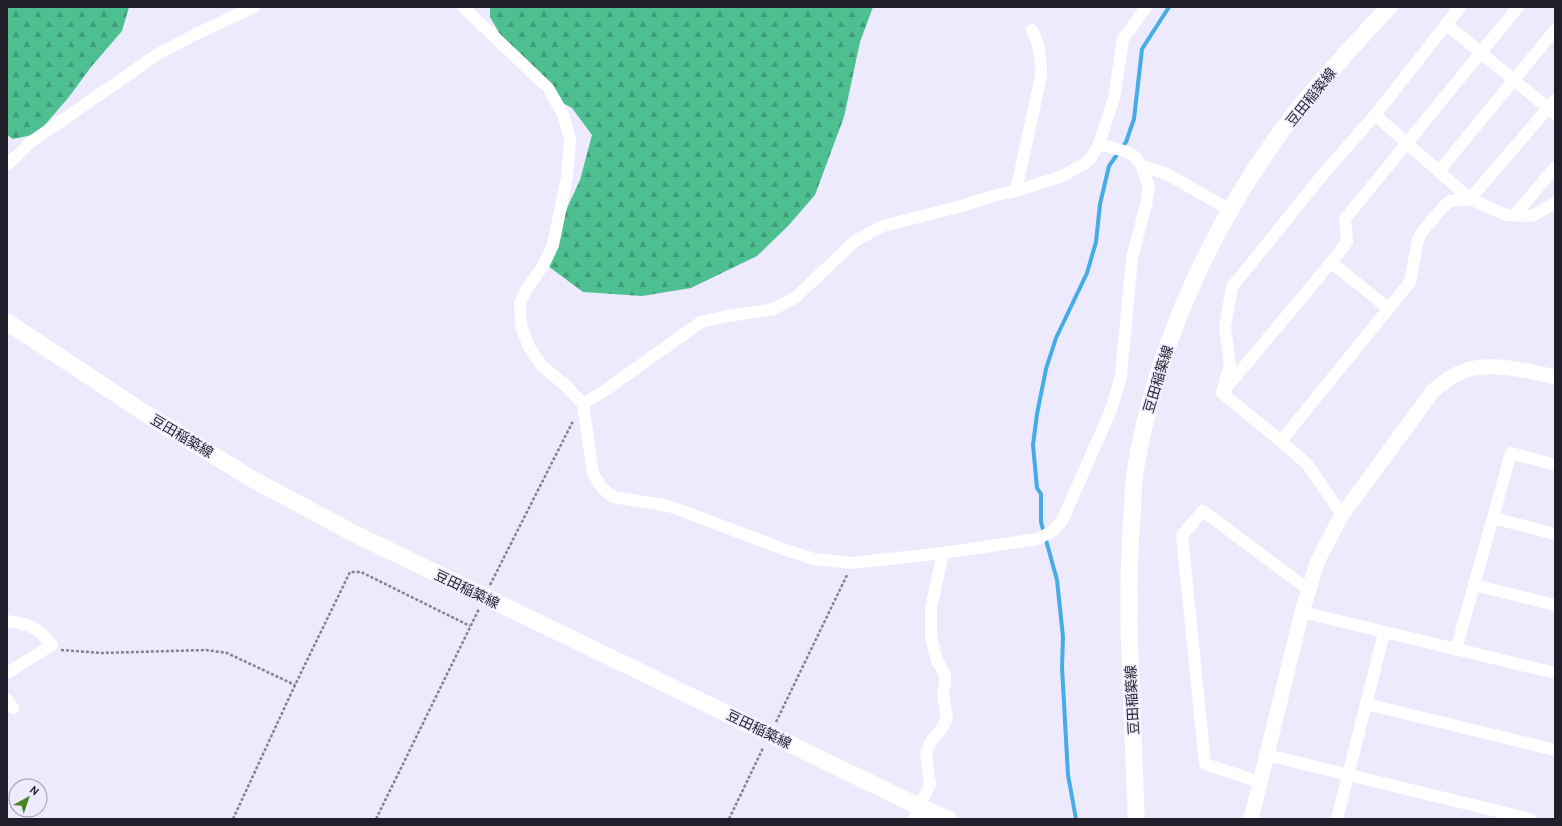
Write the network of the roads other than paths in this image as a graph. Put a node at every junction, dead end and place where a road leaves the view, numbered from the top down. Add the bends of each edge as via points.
1 (254, 7) edge
2 (464, 7) edge
3 (1146, 7) edge
4 (1389, 7) edge
5 (1460, 7) edge
6 (1518, 7) edge
7 (1446, 24) junction
8 (1032, 30) dead end
9 (1555, 30) edge
10 (1481, 53) junction
11 (1514, 80) junction
12 (1553, 107) edge
13 (1375, 115) junction
14 (1407, 142) junction
15 (1099, 144) junction
16 (7, 166) edge
17 (1142, 166) junction
18 (1555, 167) edge
19 (1439, 171) junction
20 (1016, 191) junction
21 (1470, 199) junction
22 (1555, 203) edge
23 (1230, 210) junction
24 (1515, 216) junction
25 (1332, 263) junction
26 (1388, 308) junction
27 (7, 322) edge
28 (1555, 377) edge
29 (1222, 393) junction
30 (583, 404) junction
31 (1281, 441) junction
32 (1555, 465) edge
33 (1342, 515) junction
34 (1492, 518) junction
35 (1555, 534) edge
36 (943, 553) junction
37 (1474, 585) junction
38 (1309, 590) junction
39 (1555, 605) edge
40 (1302, 612) junction
41 (7, 621) edge
42 (1384, 633) junction
43 (1456, 650) junction
44 (7, 673) edge
45 (1555, 673) edge
46 (1366, 704) junction
47 (1555, 750) edge
48 (1267, 755) junction
49 (1347, 774) junction
50 (1260, 782) junction
51 (917, 813) edge
52 (948, 819) edge
53 (1136, 819) edge
54 (1251, 819) edge
55 (1337, 819) edge
56 (1530, 819) edge

1 - 16 street via 158,54 31,142
2 - 30 street via 548,88 562,114 570,139 567,177 553,245 544,264 524,292 520,303 521,326 529,347 542,366
3 - 15 street via 1123,40 1114,98
4 - 23 main road, 豆田稲築線 via 1300,107 1264,156
5 - 7 street
6 - 10 street
7 - 10 street
7 - 13 street
8 - 20 street via 1038,41 1041,76
9 - 11 street
10 - 11 street
10 - 14 street
11 - 12 street
11 - 19 street
12 - 21 street
13 - 14 street
13 - 29 street via 1232,286 1225,327 1230,364
14 - 19 street
14 - 25 street via 1345,219 1347,242
15 - 17 street via 1124,150 1134,156
15 - 20 street via 1091,158 1075,170
17 - 23 street via 1167,174
17 - 36 street via 1149,187 1132,258 1121,376 1111,410 1062,521 1053,531 1037,539
18 - 24 street
19 - 21 street
20 - 30 street via 883,226 855,241 796,297 774,309 701,322
21 - 24 street via 1506,215
21 - 26 street via 1450,201 1422,232 1418,240 1410,282
22 - 24 street via 1532,216
23 - 53 main road, 豆田稲築線 via 1174,327 1146,418 1135,473 1128,578
25 - 26 street
25 - 29 street
26 - 31 street
27 - 51 main road, 豆田稲築線 via 140,410 258,482 353,533 770,734
28 - 33 street via 1502,367 1464,371 1448,379 1433,391
29 - 31 street
30 - 36 street via 593,473 602,488 613,497 669,506 814,559 852,564
31 - 33 street via 1308,465
32 - 34 street via 1511,453
33 - 38 street via 1318,560
34 - 35 street
34 - 37 street
36 - 51 street via 931,608 931,637 937,661 945,674 943,693 947,718 926,753 930,784
37 - 39 street
37 - 43 street
38 - 40 street
38 - 50 street via 1202,511 1182,535 1205,764
40 - 42 street
40 - 48 street
41 - 44 street via 37,628 52,645
42 - 43 street
42 - 46 street
43 - 45 street
46 - 47 street
46 - 49 street
48 - 49 street
48 - 50 street
49 - 55 street
49 - 56 street
50 - 54 street
51 - 52 main road, 豆田稲築線

